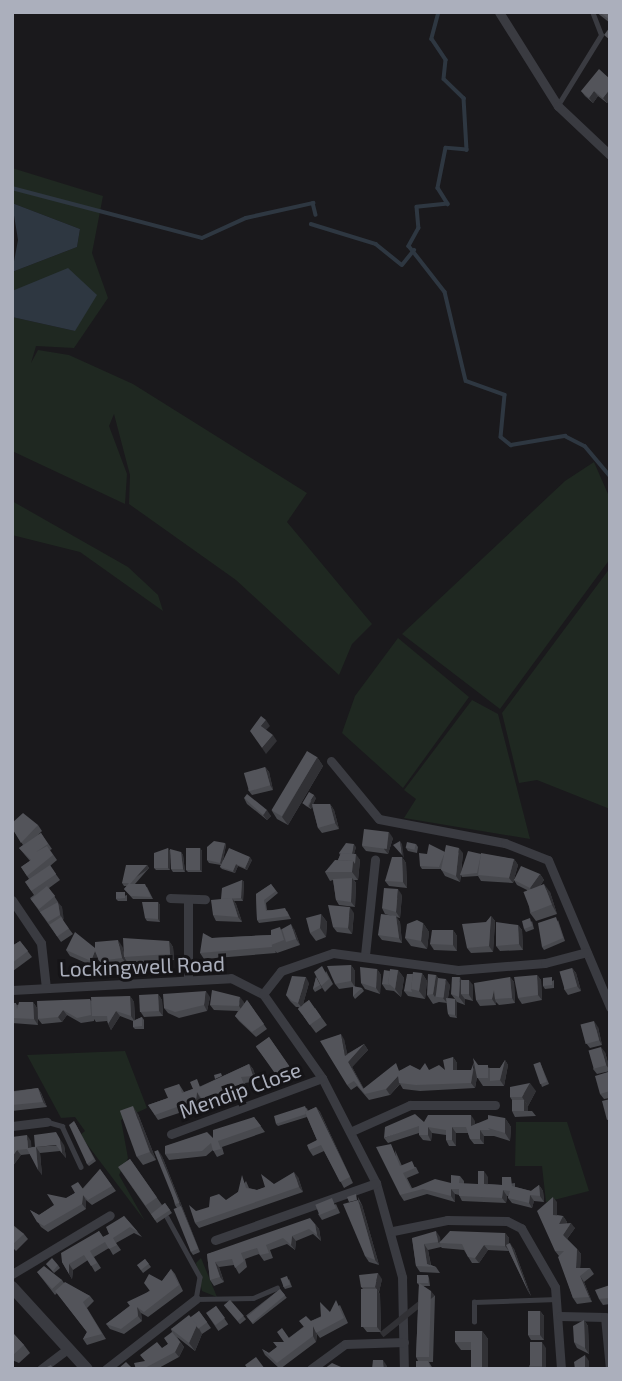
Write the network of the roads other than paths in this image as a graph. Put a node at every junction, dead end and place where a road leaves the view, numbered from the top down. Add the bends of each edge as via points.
1 (499, 12) edge
2 (592, 12) edge
3 (558, 106) junction
4 (610, 155) edge
5 (331, 761) dead end
6 (375, 860) dead end
7 (170, 898) dead end
8 (188, 899) junction
9 (205, 899) dead end
10 (12, 900) edge
11 (587, 952) junction
12 (365, 955) junction
13 (188, 979) junction
14 (46, 988) junction
15 (12, 990) edge
16 (262, 994) junction
17 (610, 1007) edge
18 (322, 1078) junction
19 (495, 1105) dead end
20 (47, 1122) joint
21 (12, 1126) edge
22 (352, 1131) junction
23 (171, 1134) dead end
24 (81, 1167) dead end
25 (376, 1183) junction
26 (110, 1214) dead end
27 (167, 1217) edge
28 (393, 1231) junction
29 (215, 1240) dead end
30 (12, 1274) edge
31 (12, 1287) edge
32 (277, 1288) edge
33 (196, 1299) junction
34 (558, 1299) junction
35 (560, 1316) junction
36 (474, 1322) dead end
37 (404, 1342) junction
38 (80, 1361) edge
39 (41, 1369) edge
40 (106, 1369) edge
41 (311, 1369) edge
42 (404, 1369) edge
43 (561, 1369) edge
44 (610, 1369) edge

1 - 3 street
2 - 3 lane via 601,35
3 - 4 street
5 - 11 street via 379,819 505,842 548,860
6 - 12 street
7 - 8 street
8 - 9 street
8 - 13 street
10 - 14 street via 41,943
11 - 12 street via 545,963 458,970
11 - 17 street
12 - 16 street via 333,953 291,967 273,977
13 - 14 street, Lockingwell Road
13 - 16 street, Lockingwell Road via 231,978
14 - 15 street, Lockingwell Road
16 - 18 street
18 - 22 street
18 - 23 street, Mendip Close
19 - 22 street via 410,1105
20 - 21 street
20 - 24 lane via 62,1126
22 - 25 street
25 - 28 street
25 - 29 street
26 - 30 street
27 - 33 lane via 200,1277
28 - 34 street via 434,1220 515,1224 530,1236
28 - 37 street
31 - 38 street
32 - 33 lane via 253,1298
33 - 40 street
34 - 35 street
34 - 36 lane via 474,1302
35 - 43 street
35 - 44 street via 604,1317
37 - 41 street via 345,1344
37 - 42 street
38 - 39 street

